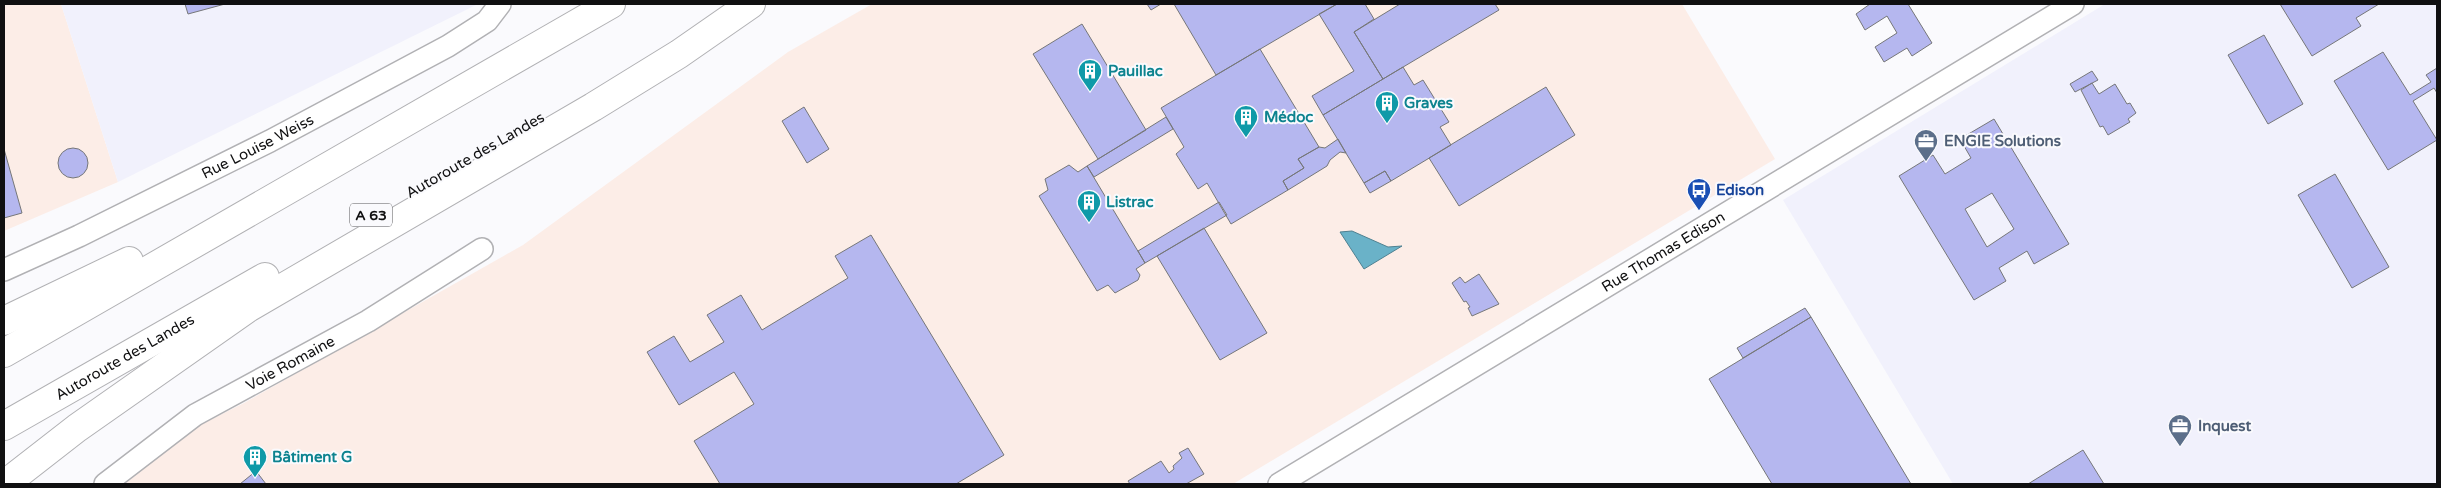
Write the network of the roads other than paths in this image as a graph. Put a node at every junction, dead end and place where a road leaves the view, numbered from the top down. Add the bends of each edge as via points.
1 (500, 4) edge
2 (611, 4) edge
3 (739, 4) edge
4 (751, 4) edge
5 (2073, 4) edge
6 (555, 36) junction
7 (482, 249) dead end
8 (4, 270) edge
9 (4, 321) edge
10 (4, 353) edge
11 (4, 426) edge
12 (5, 484) edge
13 (105, 484) edge
14 (1279, 484) edge

1 - 8 street, Rue Louise Weiss via 486,21 448,46 270,142
2 - 6 highway
3 - 11 highway, Autoroute des Landes / A 63
4 - 12 highway via 679,54 593,107 248,308 84,422
5 - 14 street, Rue Thomas Edison
6 - 9 highway via 408,108 175,238
6 - 10 highway
7 - 13 street, Voie Romaine via 368,322 195,415

